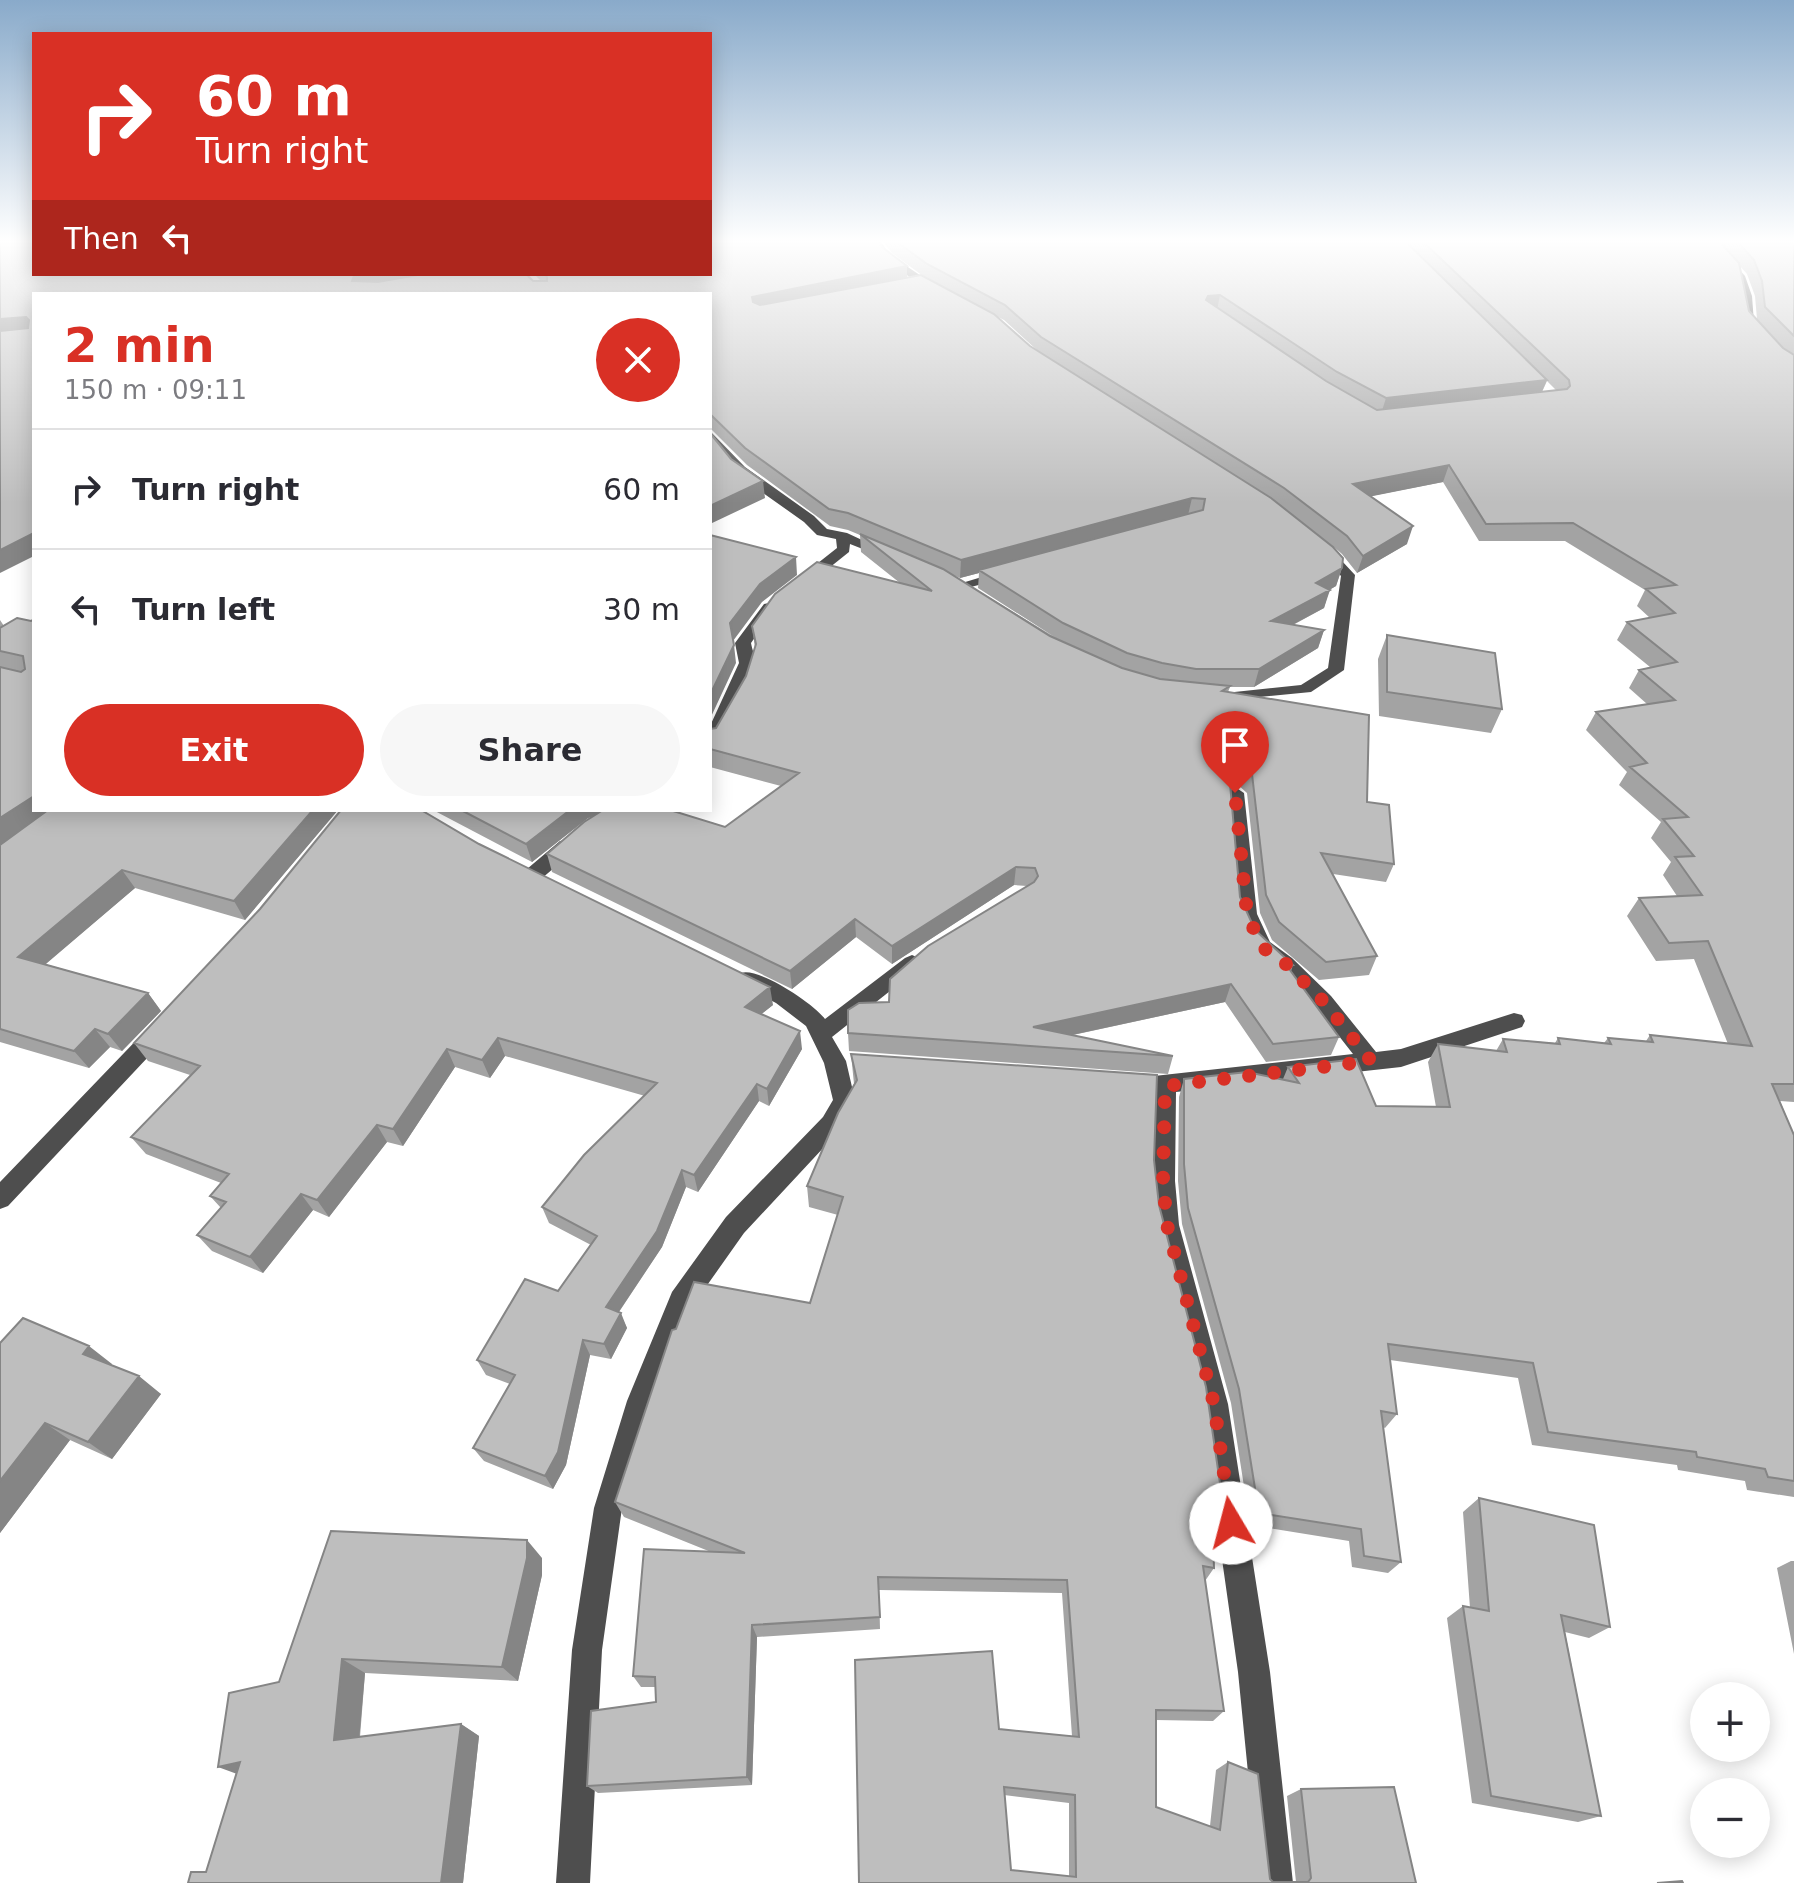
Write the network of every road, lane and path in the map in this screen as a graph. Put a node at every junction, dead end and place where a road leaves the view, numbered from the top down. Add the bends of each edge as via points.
1 (1753, 327) edge
2 (1794, 370) edge
3 (713, 441) edge
4 (842, 536) junction
5 (1311, 539) edge
6 (900, 561) edge
7 (1017, 570) edge
8 (959, 587) edge
9 (795, 588) edge
10 (782, 597) edge
11 (1205, 697) edge
12 (712, 738) edge
13 (1235, 793) dead end
14 (581, 834) edge
15 (534, 875) edge
16 (932, 949) edge
17 (729, 969) edge
18 (168, 1021) edge
19 (1514, 1021) dead end
20 (819, 1035) junction
21 (835, 1061) junction
22 (1371, 1061) junction
23 (865, 1063) edge
24 (1135, 1083) edge
25 (1165, 1086) junction
26 (0, 1198) edge
27 (573, 1883) edge
28 (1276, 1883) edge

1 - 2 street
3 - 4 street via 740,470 822,532
4 - 6 street
4 - 9 street via 844,549
5 - 11 street via 1348,575 1336,670 1305,689
7 - 8 street
10 - 12 street via 743,643 747,666
13 - 22 street via 1253,930 1262,947 1324,1002
14 - 15 street
16 - 20 street
17 - 20 street via 783,997 815,1021
18 - 26 street
19 - 22 street via 1401,1058
20 - 21 street
21 - 23 street
21 - 27 street via 844,1100 831,1124 735,1225 681,1301 641,1401 608,1508 587,1650
22 - 25 street
24 - 25 street
25 - 28 street via 1167,1225 1214,1404 1254,1672

